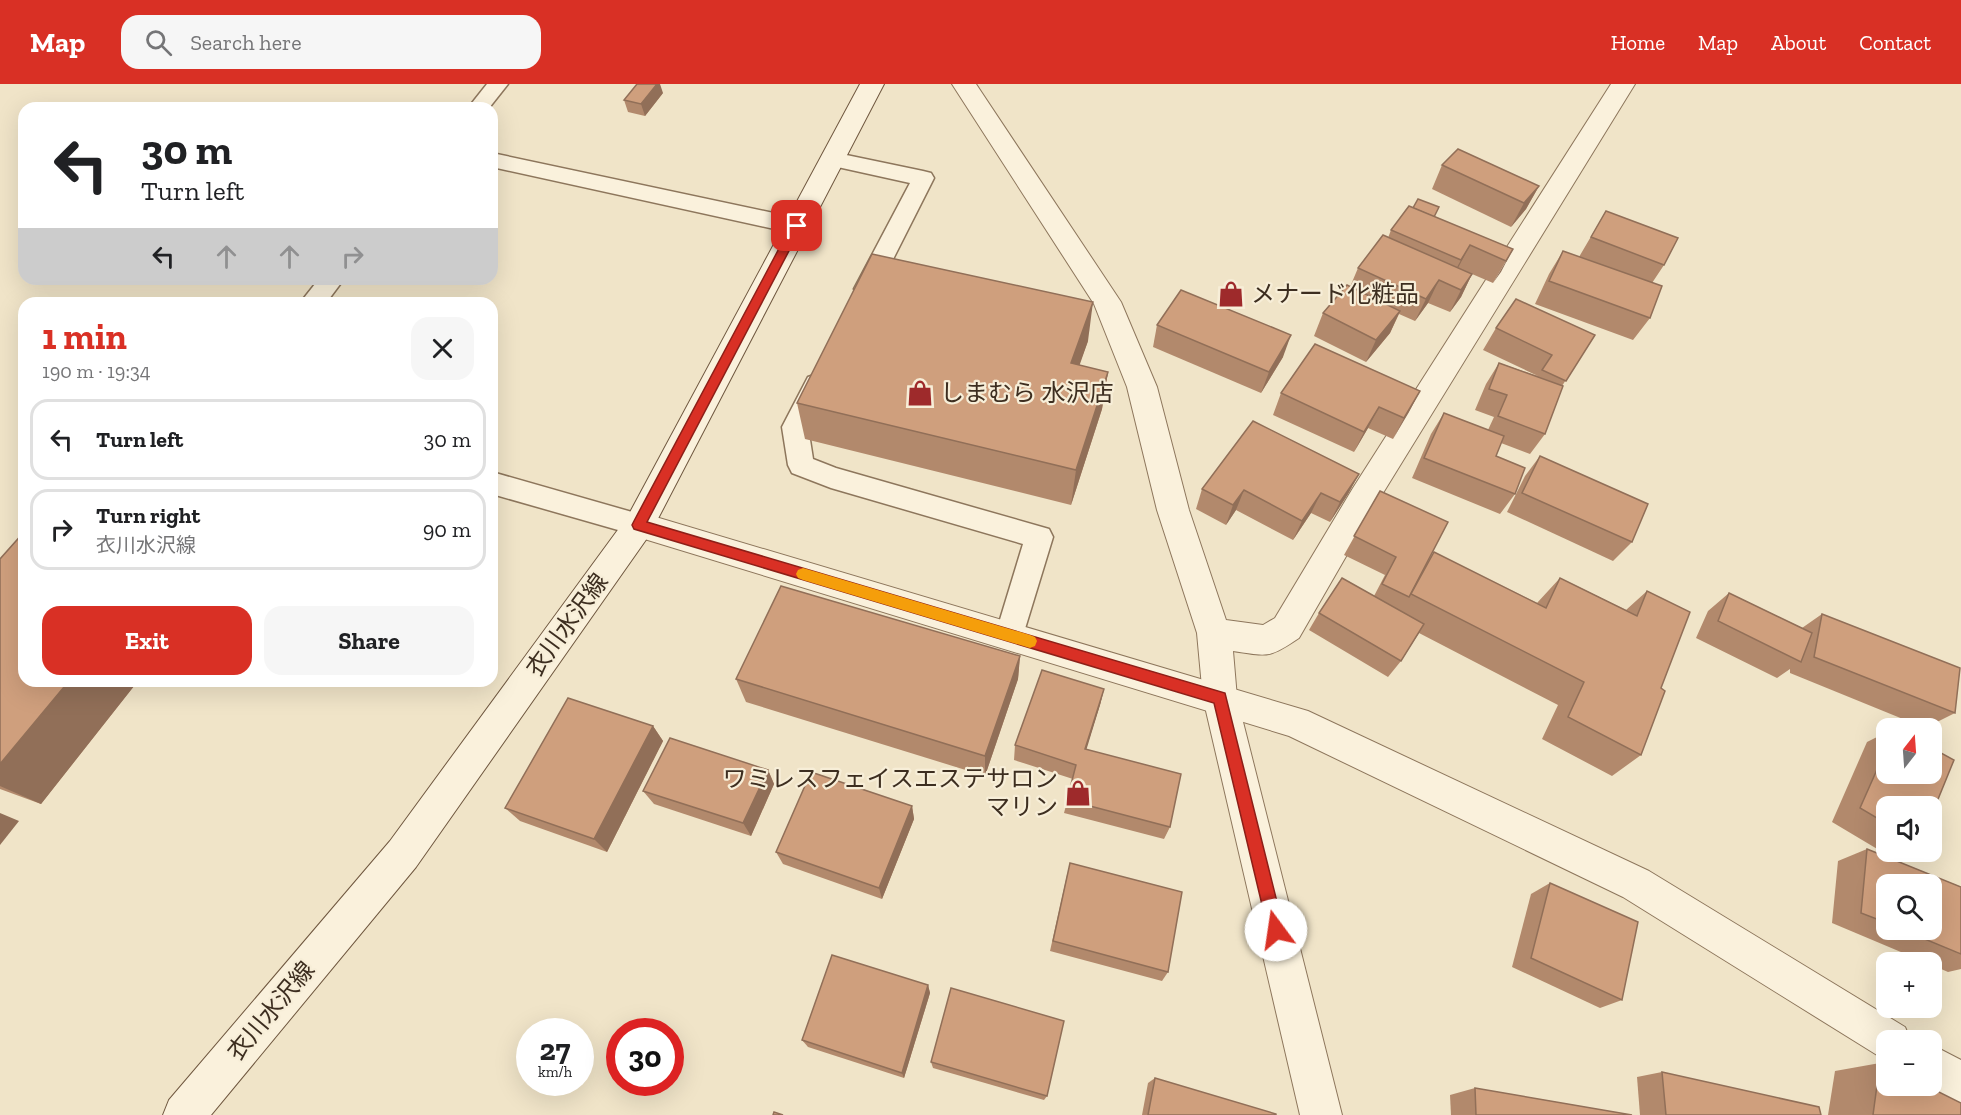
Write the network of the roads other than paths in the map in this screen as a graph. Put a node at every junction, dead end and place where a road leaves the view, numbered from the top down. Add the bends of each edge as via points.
1 (498, 84) edge
2 (872, 84) edge
3 (964, 84) edge
4 (1623, 84) edge
5 (483, 102) edge
6 (832, 159) junction
7 (498, 161) edge
8 (797, 226) junction
9 (327, 285) edge
10 (317, 297) edge
11 (854, 313) edge
12 (827, 364) edge
13 (498, 485) edge
14 (639, 525) junction
15 (1215, 633) junction
16 (1010, 636) junction
17 (1220, 698) junction
18 (1876, 1031) edge
19 (1942, 1072) edge
20 (1961, 1084) edge
21 (184, 1115) edge
22 (1321, 1115) edge

1 - 5 lane
2 - 6 street, 衣川水沢線
3 - 15 street via 1107,302 1142,387 1173,510
4 - 15 street via 1364,497 1287,628 1267,641
6 - 8 street, 衣川水沢線
6 - 11 lane via 923,178
7 - 8 lane
8 - 14 street, 衣川水沢線
9 - 10 lane
12 - 16 lane via 795,427 801,465 1040,537
13 - 14 lane
14 - 16 street
14 - 21 street, 衣川水沢線 via 403,854
15 - 17 street
16 - 17 street
17 - 18 street via 1296,722 1636,884
17 - 22 street
19 - 20 street

